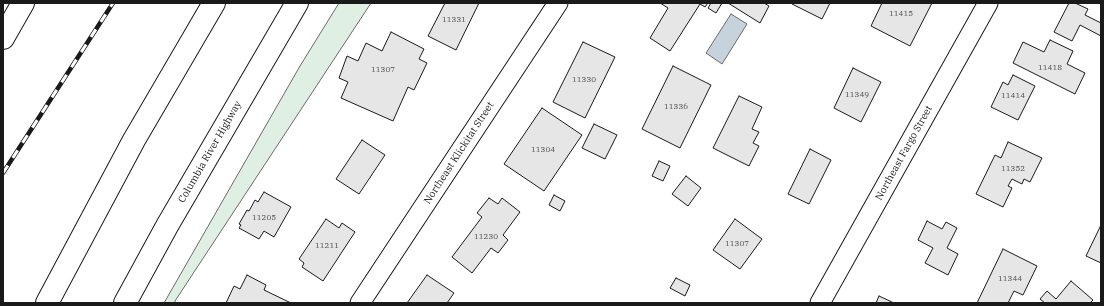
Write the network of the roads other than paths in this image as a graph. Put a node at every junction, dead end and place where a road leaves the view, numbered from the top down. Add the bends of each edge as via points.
1 (23, 3) edge
2 (214, 3) edge
3 (297, 3) edge
4 (558, 3) edge
5 (988, 3) edge
6 (3, 38) edge
7 (47, 303) edge
8 (125, 303) edge
9 (360, 303) edge
10 (820, 303) edge

1 - 6 main road
2 - 7 main road via 134,140
3 - 8 main road, Columbia River Highway
4 - 9 street, Northeast Klickitat Street
5 - 10 street, Northeast Fargo Street

